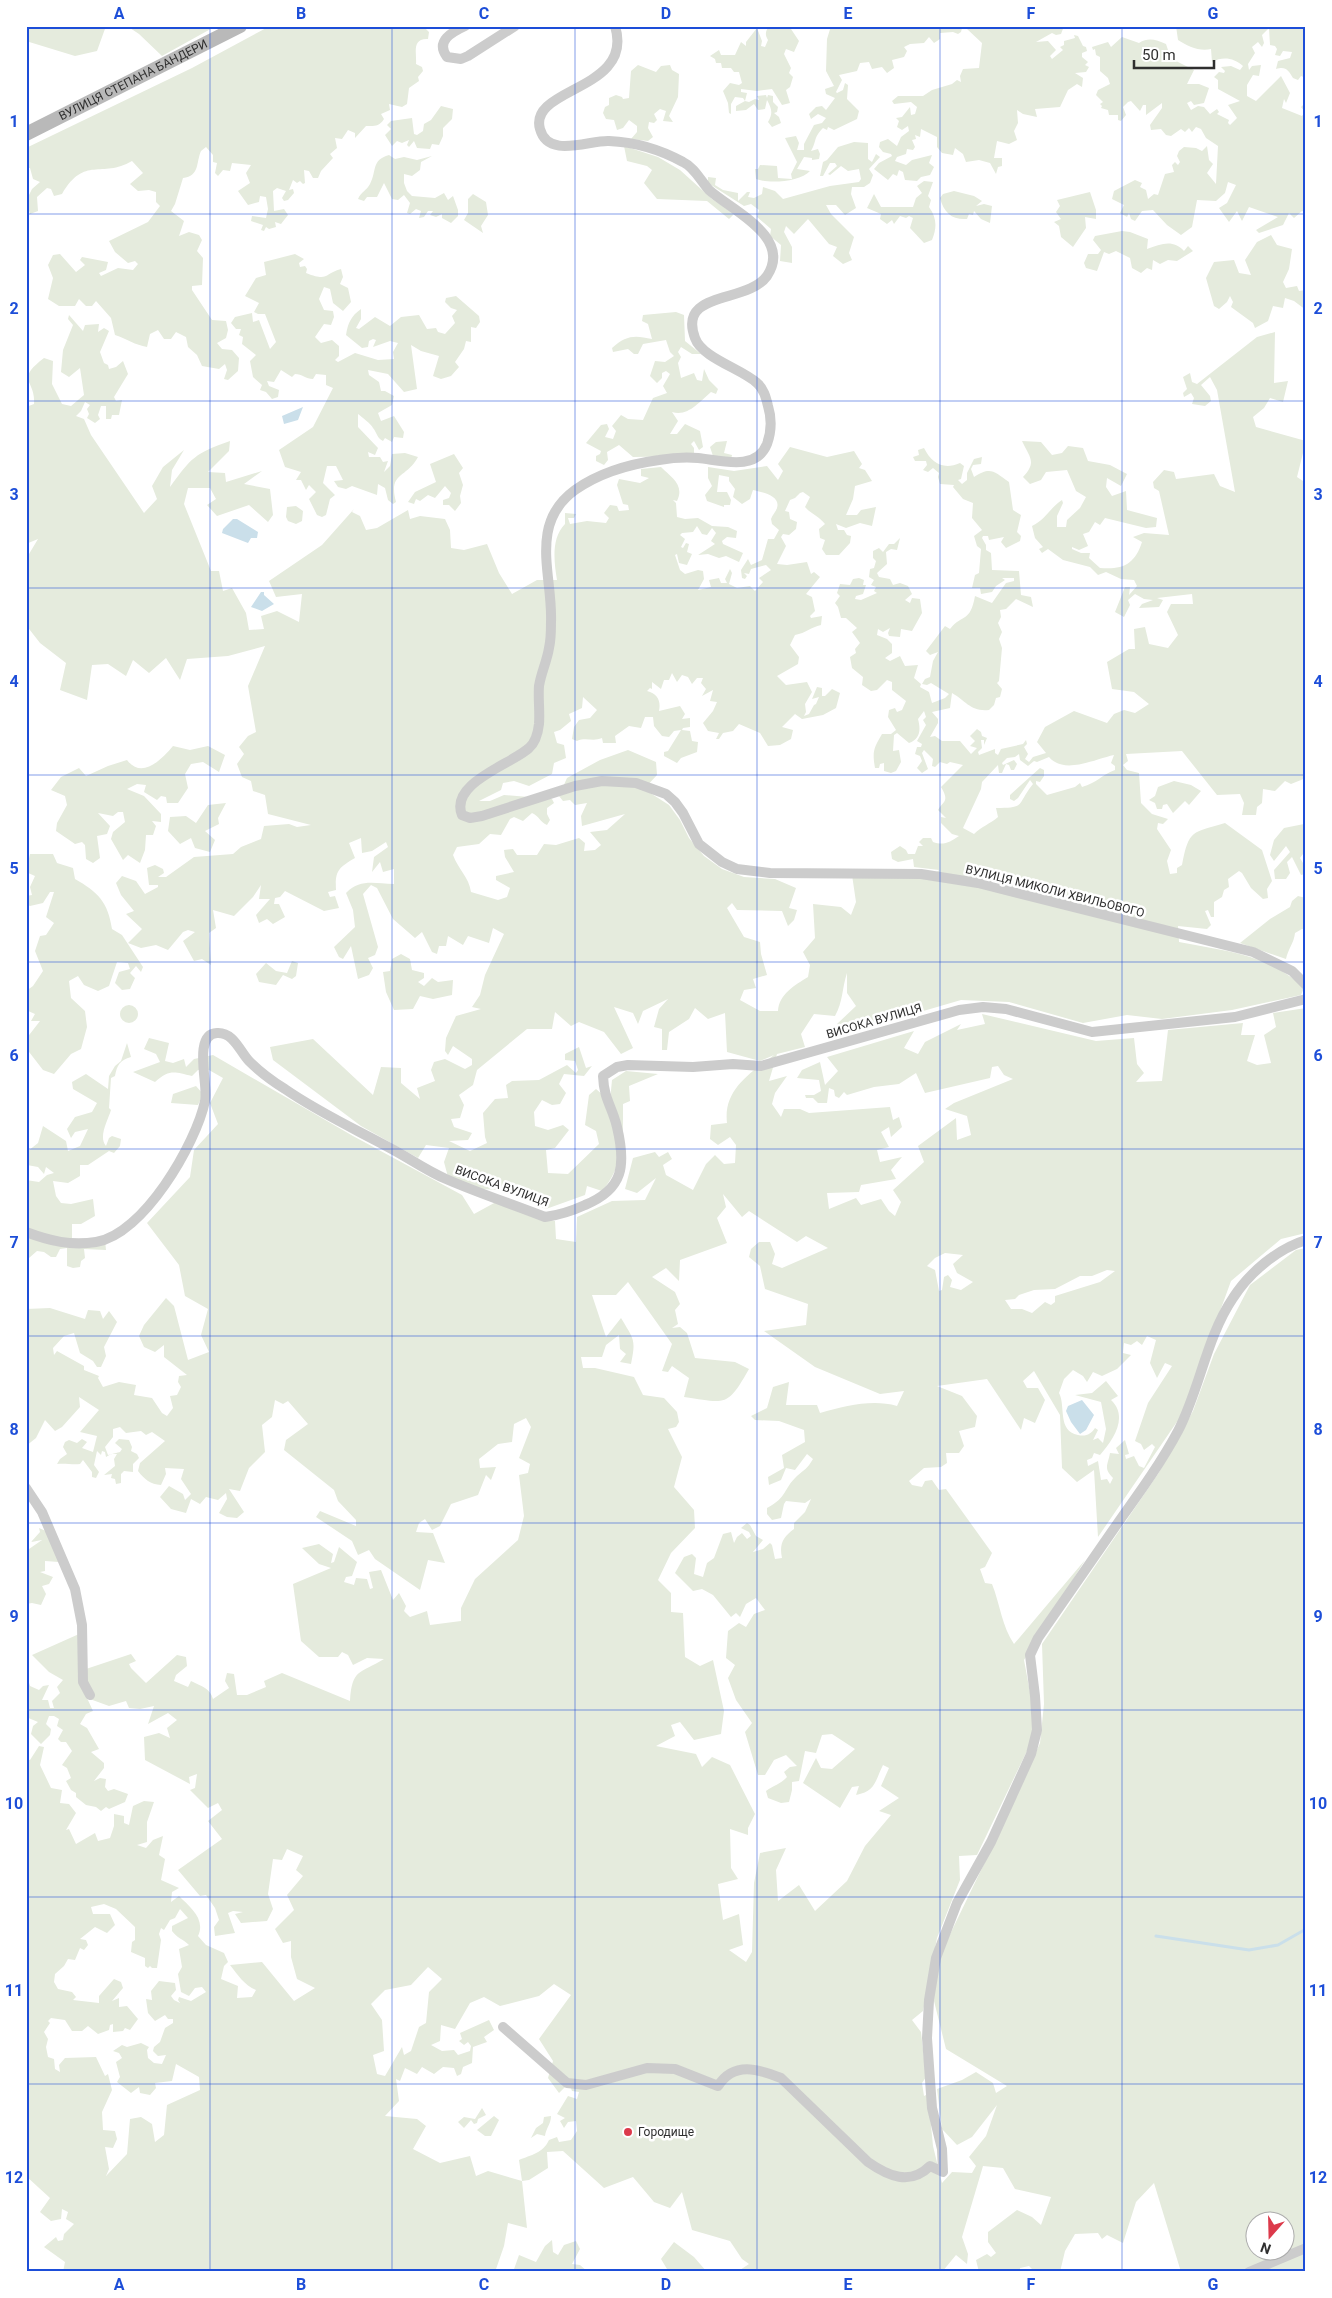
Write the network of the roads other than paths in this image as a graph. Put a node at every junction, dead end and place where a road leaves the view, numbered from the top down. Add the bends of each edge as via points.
1 (240, 26) edge
2 (465, 26) edge
3 (515, 26) edge
4 (615, 26) edge
5 (26, 134) edge
6 (1306, 985) edge
7 (1306, 999) edge
8 (26, 1232) edge
9 (1306, 1240) edge
10 (26, 1488) edge
11 (90, 1695) dead end
12 (503, 2027) dead end
13 (1306, 2248) edge
14 (1249, 2272) edge

1 - 5 main road, ВУЛИЦЯ СТЕПАНА БАНДЕРИ
2 - 3 street via 450,33 443,41 443,52 447,57 461,59 468,56
4 - 6 street, ВУЛИЦЯ МИКОЛИ ХВИЛЬОВОГО via 619,43 615,58 606,69 558,98 542,114 539,126 542,134 552,144 563,147 622,142 643,146 687,163 710,190 764,233 772,249 773,262 768,275 748,290 712,300 696,309 693,317 695,340 704,350 757,383 764,392 772,425 766,447 751,460 722,463 697,458 662,459 621,467 580,487 561,504 547,533 545,565 551,620 549,648 540,685 536,739 530,748 475,783 461,798 462,815 470,818 482,816 575,786 602,781 636,783 666,794 683,814 699,844 737,869 770,873 921,874 978,883 1253,952 1292,971
7 - 8 street, ВИСОКА ВУЛИЦЯ via 1235,1017 1092,1032 1006,1008 983,1007 959,1010 761,1066 617,1067 603,1076 603,1093 617,1126 622,1156 616,1184 595,1201 545,1217 444,1179 305,1103 268,1078 226,1034 216,1032 208,1036 204,1044 206,1098 201,1118 178,1166 138,1216 102,1241 68,1244
9 - 12 street via 1282,1251 1265,1264 1232,1298 1221,1319 1189,1410 1176,1435 1038,1638 1030,1655 1037,1730 1031,1754 991,1842 956,1903 936,1958 929,2000 928,2065 943,2172 930,2166 916,2176 896,2178 884,2173 868,2162 781,2078 764,2071 752,2068 734,2072 722,2079 718,2086 676,2069 647,2068 586,2085 567,2083
10 - 11 street via 42,1512 75,1589 82,1626 82,1682
13 - 14 street

